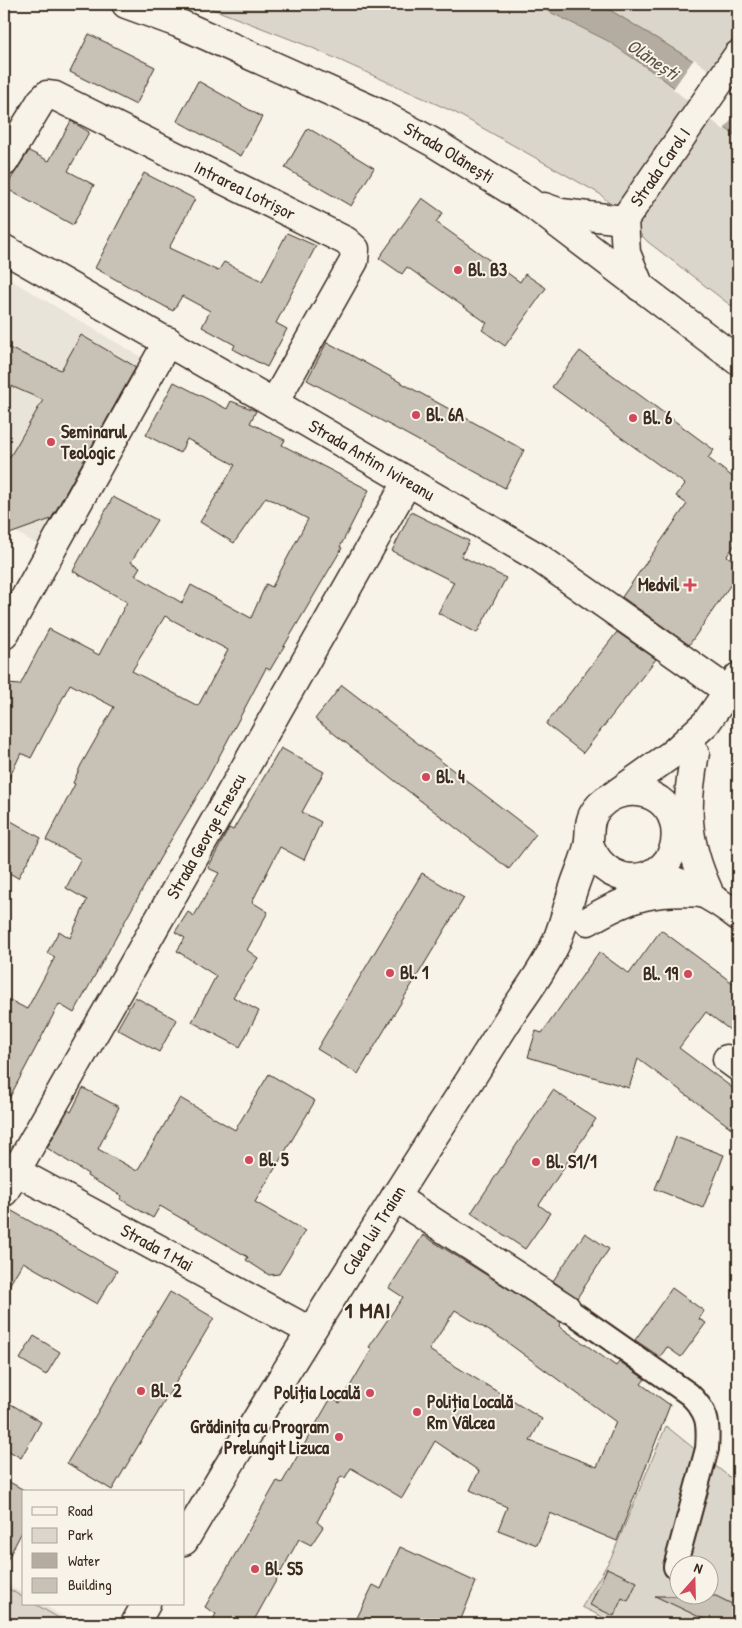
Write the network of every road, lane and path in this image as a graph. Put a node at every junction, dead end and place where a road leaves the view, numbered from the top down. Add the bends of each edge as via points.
1 (126, 4) edge
2 (738, 55) edge
3 (4, 162) edge
4 (528, 201) junction
5 (624, 220) junction
6 (4, 249) edge
7 (642, 290) junction
8 (168, 341) junction
9 (738, 361) edge
10 (274, 402) junction
11 (408, 481) junction
12 (4, 635) edge
13 (733, 684) edge
14 (706, 723) junction
15 (695, 753) junction
16 (617, 793) junction
17 (675, 831) junction
18 (588, 844) junction
19 (645, 876) junction
20 (709, 894) junction
21 (738, 916) edge
22 (588, 921) junction
23 (554, 949) junction
24 (8, 1176) edge
25 (395, 1197) junction
26 (566, 1308) joint
27 (310, 1331) junction
28 (185, 1538) edge
29 (678, 1556) edge
30 (145, 1606) edge
31 (135, 1624) edge

1 - 4 street, Strada Olănești via 178,23 381,114
2 - 5 street, Strada Carol I
3 - 10 street, Intrarea Lotrișor via 41,101 47,95 55,96 346,241 355,249 354,261
4 - 5 street via 561,213
4 - 7 street, Strada Olănești
5 - 7 street, Strada Carol I via 626,253
6 - 8 street, Strada Antim Ivireanu
7 - 9 street, Strada Olănești
8 - 10 street, Strada Antim Ivireanu
8 - 12 street
10 - 11 street, Strada Antim Ivireanu
11 - 13 street, Strada Antim Ivireanu via 576,582
11 - 24 street, Strada George Enescu
13 - 14 street
14 - 15 street
14 - 16 street via 672,754
15 - 17 street
15 - 20 street via 689,787 688,830
16 - 17 street via 632,791 653,796 669,811
16 - 18 street via 595,811 590,821
17 - 19 street via 672,853 664,865
17 - 20 street via 688,864
18 - 19 street via 593,856 612,874
18 - 23 street, Calea lui Traian
19 - 20 street
19 - 22 street, Calea lui Traian
20 - 21 street
20 - 22 street via 663,892 643,895 624,901
22 - 23 street, Calea lui Traian
23 - 25 street, Calea lui Traian
24 - 27 street, Strada 1 Mai
25 - 26 street
25 - 27 street, Calea lui Traian
26 - 29 street via 701,1405 709,1431
27 - 28 street, Calea lui Traian
30 - 31 street

